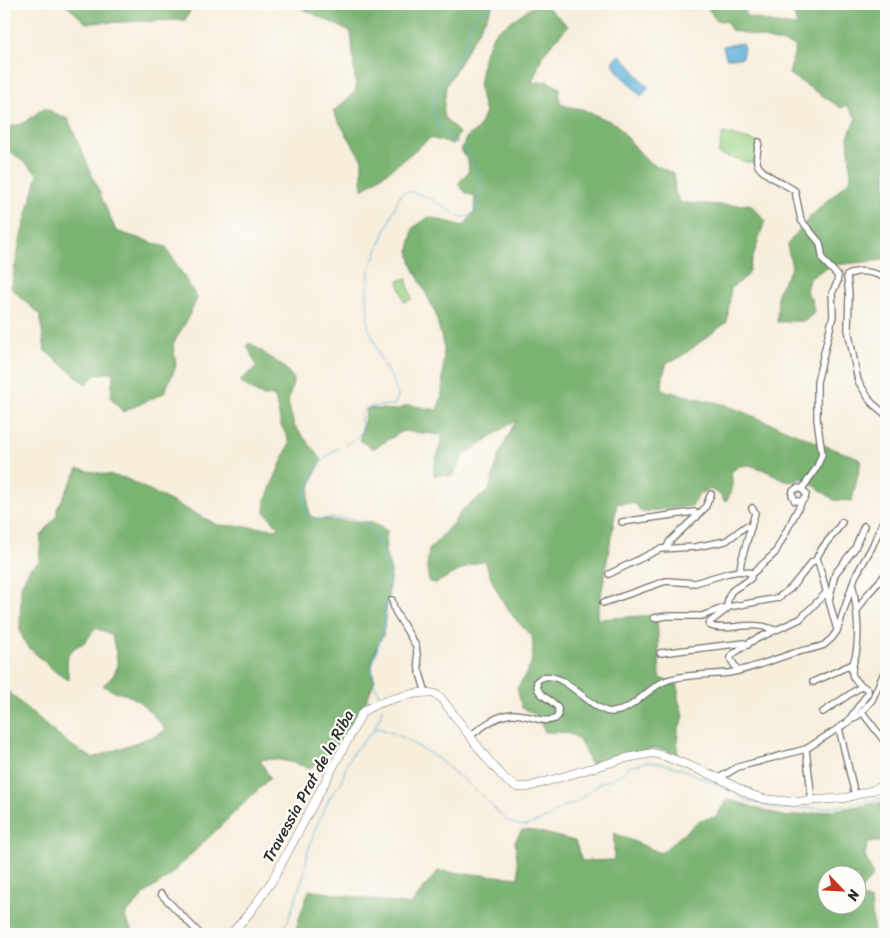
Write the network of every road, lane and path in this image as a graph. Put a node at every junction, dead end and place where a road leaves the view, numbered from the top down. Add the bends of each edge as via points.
1 (759, 142) dead end
2 (847, 276) junction
3 (886, 278) edge
4 (838, 280) junction
5 (847, 284) junction
6 (886, 415) edge
7 (802, 488) junction
8 (710, 494) dead end
9 (802, 502) junction
10 (752, 508) dead end
11 (886, 514) edge
12 (697, 517) junction
13 (622, 522) dead end
14 (842, 522) dead end
15 (864, 526) dead end
16 (751, 528) junction
17 (667, 547) junction
18 (816, 560) junction
19 (740, 571) junction
20 (751, 573) junction
21 (609, 574) dead end
22 (886, 574) edge
23 (852, 585) junction
24 (826, 593) junction
25 (392, 600) dead end
26 (829, 602) junction
27 (603, 603) dead end
28 (727, 609) junction
29 (857, 611) junction
30 (654, 618) dead end
31 (833, 618) junction
32 (840, 620) junction
33 (774, 630) junction
34 (837, 631) junction
35 (748, 645) junction
36 (660, 653) dead end
37 (853, 664) junction
38 (886, 668) edge
39 (738, 671) junction
40 (813, 682) dead end
41 (862, 686) junction
42 (426, 692) junction
43 (823, 712) dead end
44 (862, 712) junction
45 (845, 724) junction
46 (839, 728) junction
47 (470, 736) junction
48 (886, 743) edge
49 (806, 749) junction
50 (719, 778) junction
51 (886, 784) edge
52 (855, 795) junction
53 (812, 801) junction
54 (161, 894) dead end
55 (200, 934) edge
56 (230, 934) edge

1 - 4 street via 758,166 796,191 801,220 820,243 823,260
2 - 3 street via 865,272
2 - 4 street via 842,274
2 - 5 street
4 - 5 street via 843,286
4 - 7 street via 832,293 834,316 816,382 822,454
5 - 6 street via 849,337 858,381 870,402
7 - 9 street via 806,496
7 - 9 street via 794,489 792,495 795,501
8 - 12 street via 707,506
9 - 20 street via 775,553
10 - 16 street via 755,513
11 - 23 street
12 - 13 street via 694,512
12 - 17 street
14 - 18 street via 823,545
15 - 26 street via 855,548 835,574
16 - 17 street via 746,526 723,542 691,548
16 - 19 street
17 - 21 street
18 - 24 street
18 - 28 street via 782,596
19 - 20 street
19 - 27 street via 695,583 661,582
20 - 28 street via 748,581 730,592
22 - 29 street
23 - 29 street
23 - 32 street
24 - 26 street
24 - 33 street via 800,619
25 - 42 street via 416,646
26 - 31 street
28 - 30 street via 702,616
28 - 33 street via 710,622 711,626 752,625
29 - 37 street
31 - 32 street
31 - 34 street
32 - 34 street
33 - 35 street
34 - 39 street via 818,648
35 - 36 street
35 - 39 street via 730,658
37 - 40 street
37 - 41 street via 854,677
38 - 44 street via 872,700
39 - 47 street via 670,679 627,707 613,712 596,707 566,684 544,677 537,681 537,688 558,708 555,719 511,714 485,725
41 - 43 street
41 - 45 street via 868,690 868,696
42 - 47 street via 443,700
42 - 56 street, Travessia Prat de la Riba via 376,704 365,710 272,881
44 - 45 street
44 - 48 street
45 - 46 street
46 - 49 street
46 - 52 street
47 - 50 street via 502,775 517,787 528,787 639,755 656,754
49 - 50 street via 738,767
49 - 53 street
50 - 53 street via 764,799
51 - 52 street
52 - 53 street
54 - 55 street

